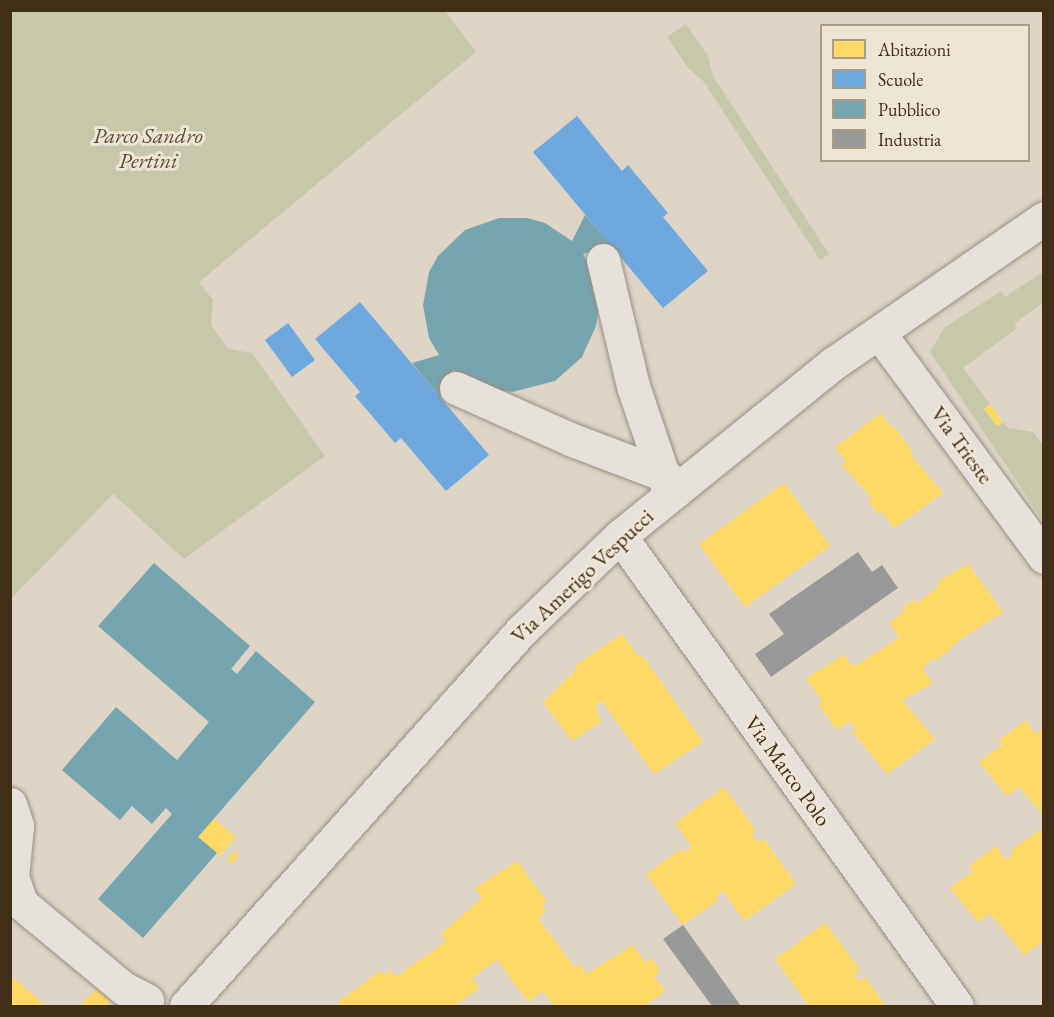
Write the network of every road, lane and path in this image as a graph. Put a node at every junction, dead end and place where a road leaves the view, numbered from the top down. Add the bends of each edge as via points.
1 (1044, 218) edge
2 (603, 260) dead end
3 (879, 333) junction
4 (456, 388) dead end
5 (668, 485) junction
6 (620, 536) junction
7 (1044, 557) edge
8 (10, 804) edge
9 (147, 1000) dead end
10 (186, 1006) edge
11 (957, 1006) edge

1 - 3 street, Via Amerigo Vespucci via 984,256
2 - 5 street via 633,386
3 - 5 street, Via Amerigo Vespucci
3 - 7 street, Via Trieste
4 - 5 street
5 - 6 street, Via Amerigo Vespucci
6 - 10 street, Via Amerigo Vespucci via 522,630
6 - 11 street, Via Marco Polo
8 - 9 street via 17,826 12,877 21,904 123,988

